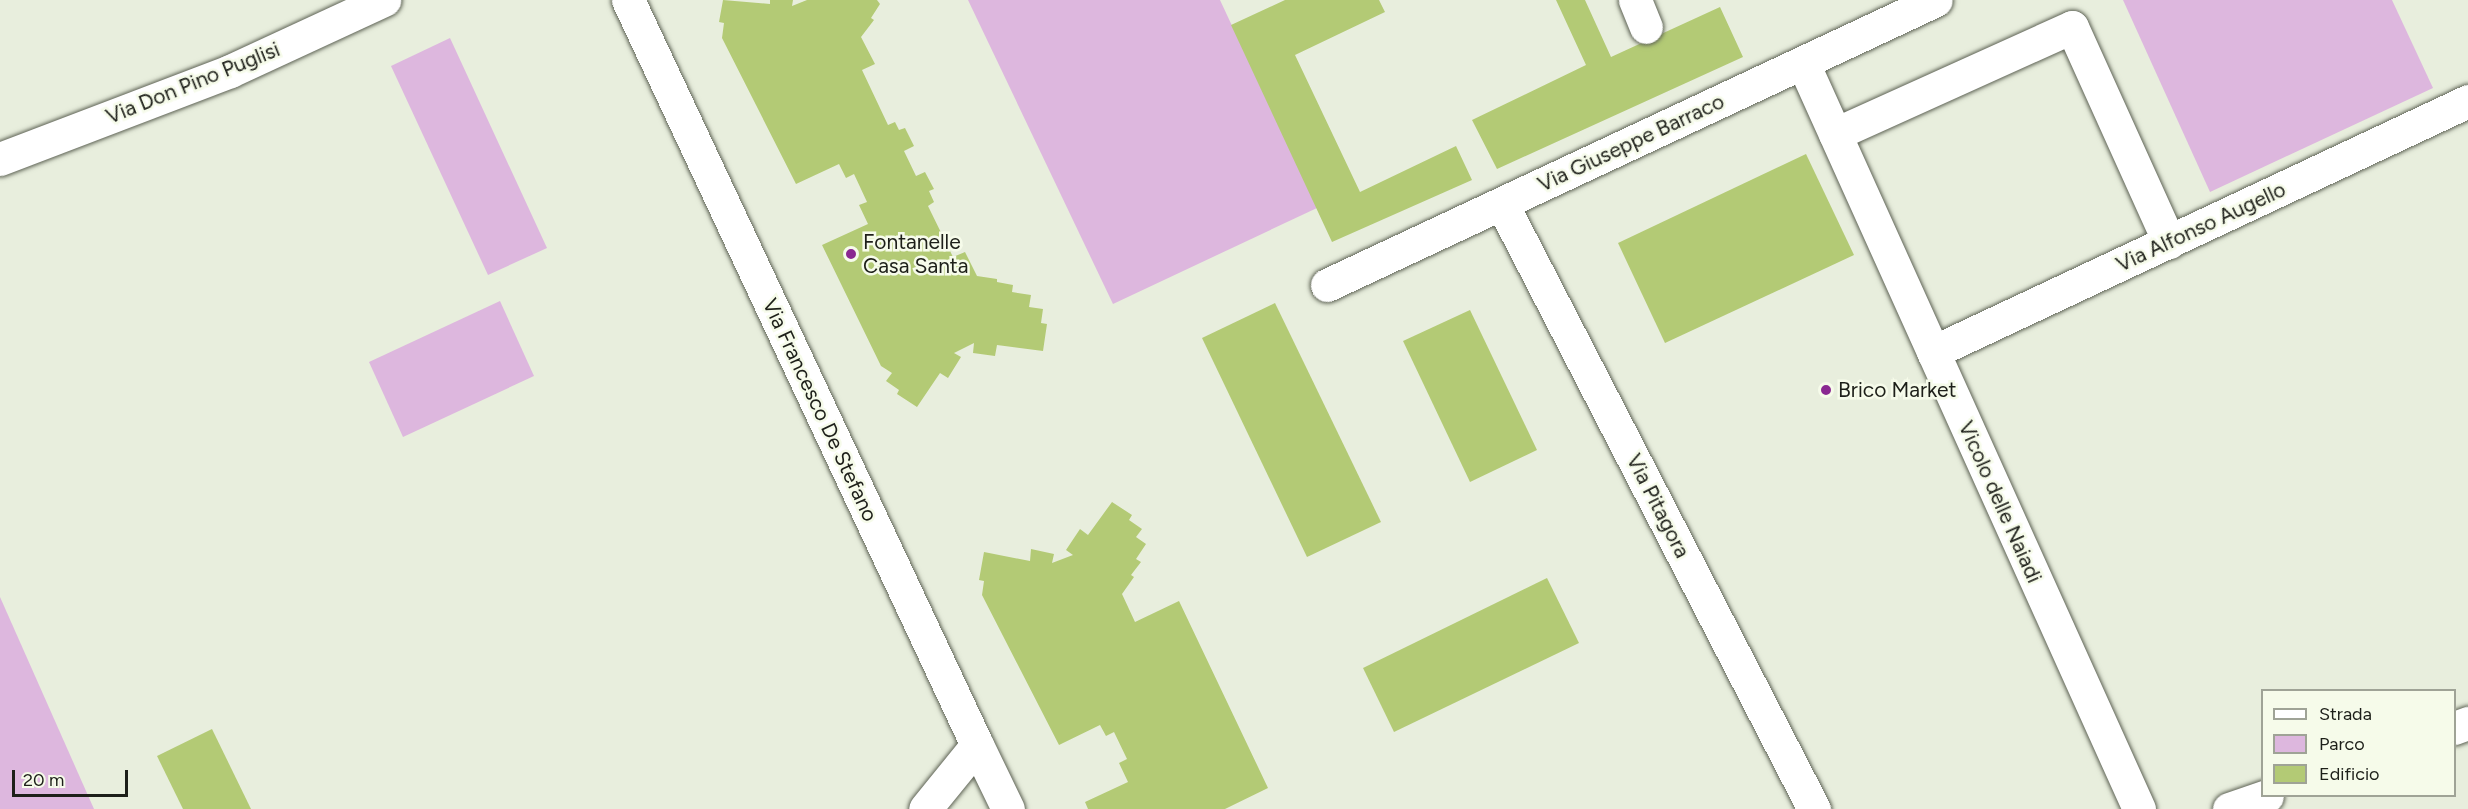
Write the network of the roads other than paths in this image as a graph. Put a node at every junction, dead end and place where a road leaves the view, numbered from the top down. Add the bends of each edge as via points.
1 (384, 0) edge
2 (628, 0) edge
3 (1936, 0) edge
4 (1803, 63) junction
5 (2468, 101) edge
6 (1835, 134) junction
7 (0, 159) edge
8 (1502, 204) junction
9 (2169, 242) junction
10 (1327, 285) dead end
11 (1933, 352) junction
12 (977, 745) junction
13 (2261, 797) edge
14 (925, 809) edge
15 (1008, 809) edge
16 (1814, 809) edge
17 (2139, 809) edge
18 (2229, 809) edge

1 - 7 street, Via Don Pino Puglisi via 230,71
2 - 12 street, Via Francesco De Stefano
3 - 4 street, Via Giuseppe Barraco
4 - 6 street, Vicolo delle Naiadi
4 - 8 street, Via Giuseppe Barraco
5 - 9 street, Via Alfonso Augello
6 - 9 street via 2072,27
6 - 11 street, Vicolo delle Naiadi
8 - 10 street, Via Giuseppe Barraco
8 - 16 street, Via Pitagora
9 - 11 street, Via Alfonso Augello
11 - 17 street, Vicolo delle Naiadi
12 - 14 street
12 - 15 street, Via Francesco De Stefano
13 - 18 street

